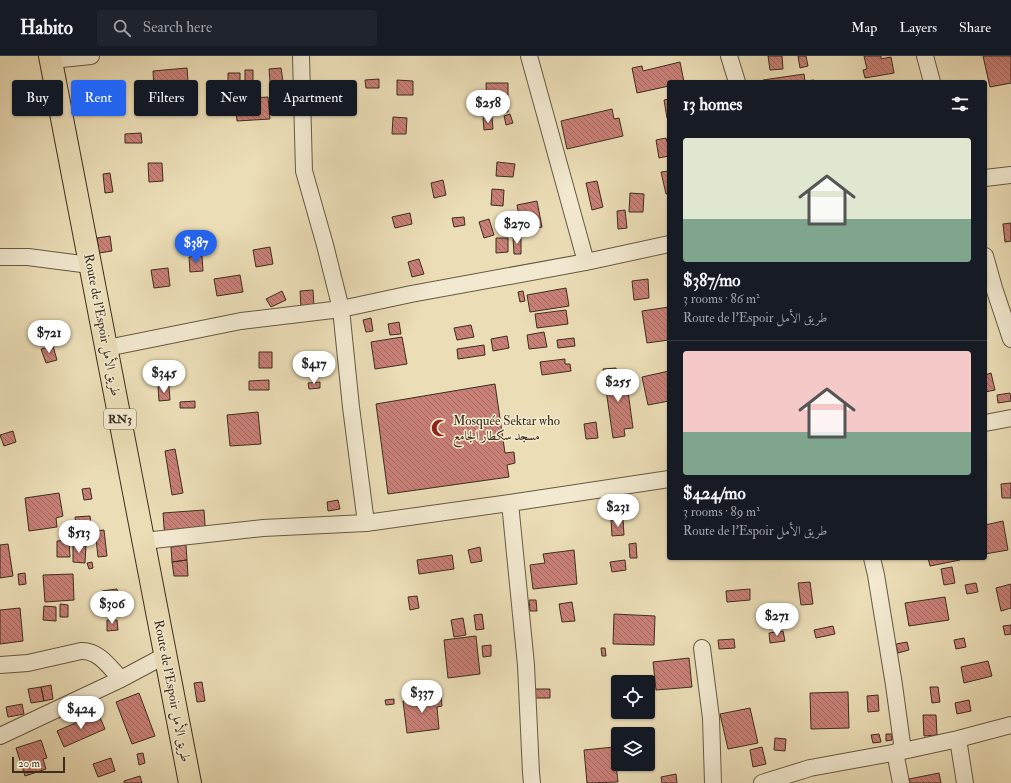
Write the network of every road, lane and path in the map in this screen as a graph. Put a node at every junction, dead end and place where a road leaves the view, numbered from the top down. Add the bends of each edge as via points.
1 (91, 56) edge
2 (301, 56) edge
3 (529, 56) edge
4 (729, 56) edge
5 (925, 56) edge
6 (51, 58) edge
7 (736, 80) edge
8 (931, 80) edge
9 (1011, 175) edge
10 (987, 178) edge
11 (667, 244) edge
12 (0, 257) edge
13 (586, 262) junction
14 (987, 263) edge
15 (90, 265) junction
16 (341, 309) junction
17 (1011, 339) edge
18 (106, 348) junction
19 (1011, 418) edge
20 (987, 423) edge
21 (667, 479) edge
22 (510, 503) junction
23 (366, 523) junction
24 (144, 541) junction
25 (872, 560) edge
26 (702, 648) dead end
27 (166, 655) junction
28 (0, 665) edge
29 (121, 679) junction
30 (1011, 725) edge
31 (0, 736) edge
32 (958, 739) junction
33 (899, 751) junction
34 (190, 783) edge
35 (532, 783) edge
36 (713, 783) edge
37 (762, 783) edge
38 (901, 783) edge
39 (965, 783) edge

1 - 6 street
2 - 16 street via 304,171
3 - 13 street
4 - 7 street
5 - 8 street
6 - 15 highway, Route de l’Espoir طريق الأمل / RN3
9 - 10 street
11 - 13 street
12 - 15 street via 28,257
13 - 16 street
14 - 17 street
15 - 18 highway, Route de l’Espoir طريق الأمل / RN3
16 - 18 street via 241,321
16 - 23 street
18 - 24 highway, Route de l’Espoir طريق الأمل / RN3
19 - 20 street
21 - 22 street
22 - 23 street
22 - 35 street via 526,665
23 - 24 street via 263,528
24 - 27 highway, Route de l’Espoir طريق الأمل / RN3
25 - 33 street via 894,685
26 - 36 street via 711,718
27 - 29 street
27 - 34 highway, Route de l’Espoir طريق الأمل / RN3
28 - 29 street via 28,663 88,650 95,653
29 - 31 street
30 - 32 street
32 - 33 street
32 - 39 street
33 - 37 street via 810,768
33 - 38 street

